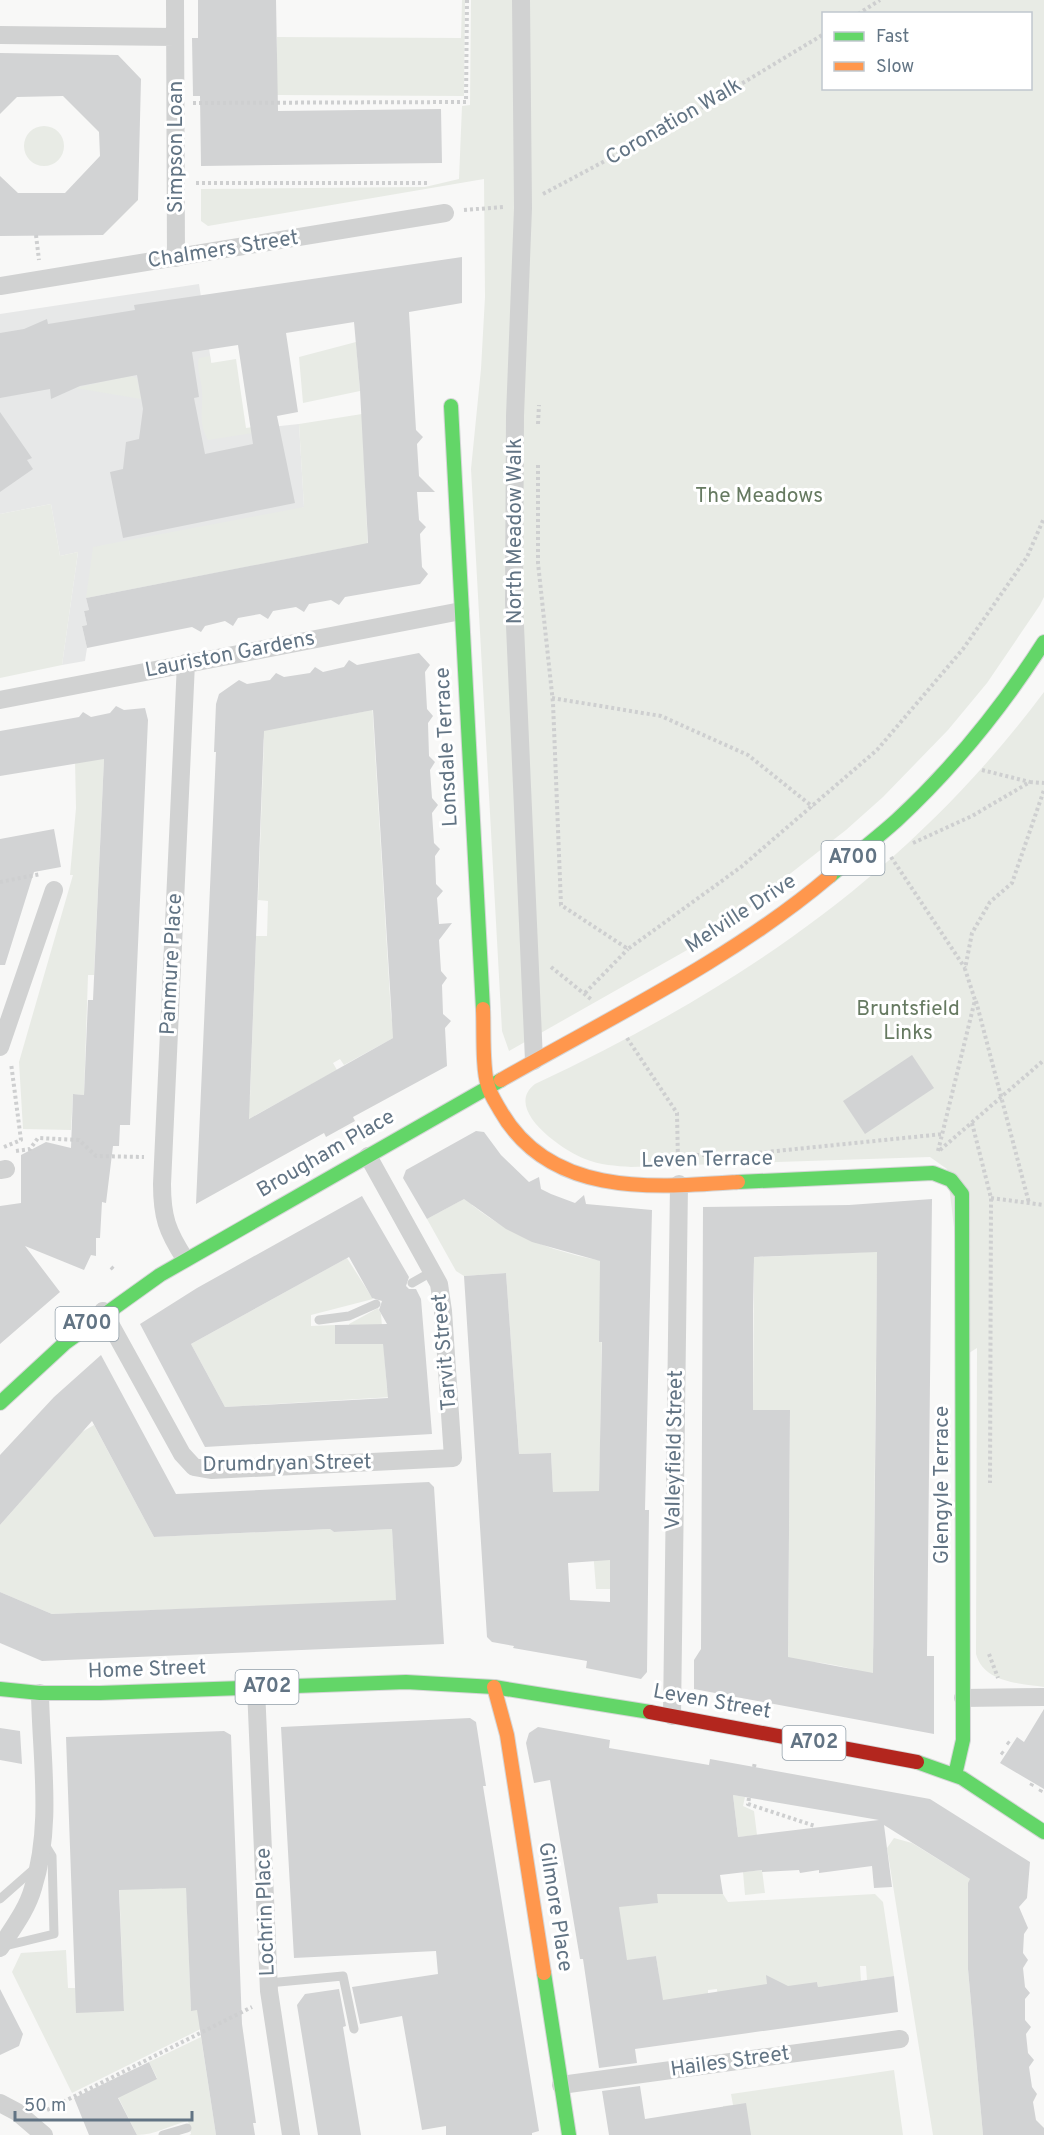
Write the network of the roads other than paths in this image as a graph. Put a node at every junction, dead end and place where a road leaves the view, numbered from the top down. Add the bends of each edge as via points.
1 (175, 0) edge
2 (522, 0) edge
3 (0, 35) edge
4 (175, 37) junction
5 (445, 213) road end
6 (176, 258) junction
7 (0, 286) edge
8 (452, 406) dead end
9 (461, 611) junction
10 (1044, 642) edge
11 (186, 663) junction
12 (0, 700) edge
13 (50, 881) road end
14 (1, 1047) edge
15 (534, 1061) junction
16 (487, 1085) junction
17 (368, 1156) junction
18 (679, 1184) junction
19 (962, 1194) joint
20 (185, 1259) junction
21 (433, 1271) junction
22 (412, 1283) dead end
23 (376, 1304) dead end
24 (103, 1311) junction
25 (319, 1320) dead end
26 (0, 1403) edge
27 (453, 1458) joint
28 (0, 1680) edge
29 (494, 1687) junction
30 (256, 1688) junction
31 (0, 1689) edge
32 (18, 1690) junction
33 (40, 1693) junction
34 (1044, 1696) edge
35 (963, 1698) junction
36 (672, 1716) junction
37 (955, 1775) junction
38 (1044, 1832) edge
39 (44, 1843) junction
40 (38, 1864) junction
41 (0, 1899) edge
42 (0, 1948) edge
43 (269, 1990) junction
44 (354, 2029) dead end
45 (900, 2039) dead end
46 (561, 2085) junction
47 (0, 2103) edge
48 (187, 2128) dead end
49 (44, 2135) edge
50 (163, 2135) edge
51 (291, 2135) edge
52 (568, 2135) edge

1 - 4 street, Simpson Loan
2 - 15 street, North Meadow Walk via 523,208 515,416 514,603
3 - 4 street
4 - 6 street, Simpson Loan
5 - 6 street, Chalmers Street
6 - 7 street, Chalmers Street
8 - 9 main road, Lonsdale Terrace
9 - 11 street, Lauriston Gardens
9 - 16 main road, Lonsdale Terrace
10 - 15 main road, Melville Drive / A700 via 963,751 898,819 819,888 717,957
11 - 12 street, Lauriston Gardens
11 - 20 street, Panmure Place via 163,1158 167,1232
13 - 14 street
15 - 16 main road, Melville Drive / A700
16 - 17 main road, Brougham Place
16 - 18 main road, Leven Terrace via 510,1128 536,1155 549,1162 608,1181
17 - 20 main road, Brougham Place
17 - 21 street, Tarvit Street
18 - 19 main road, Leven Terrace via 933,1173 951,1180
18 - 36 street, Valleyfield Street
19 - 35 main road, Glengyle Terrace
20 - 24 main road, A700
21 - 22 lane
21 - 27 street, Tarvit Street via 443,1311
23 - 25 lane via 349,1316
24 - 26 main road, A700 via 37,1365
24 - 27 street, Drumdryan Street via 182,1454 194,1467 210,1470
28 - 32 main road, Home Street
29 - 30 main road, Home Street / A702 via 406,1682
29 - 36 main road, Leven Street / A702
29 - 46 main road, Gilmore Place via 507,1735
30 - 33 main road, Home Street / A702
30 - 43 street, Lochrin Place
31 - 32 main road, Home Street / A702
32 - 33 main road, Home Street / A702
33 - 39 street
34 - 35 street
35 - 37 main road, Glengyle Terrace via 962,1752
36 - 37 main road, Leven Street / A702 via 903,1758
37 - 38 main road, A702
39 - 40 street
39 - 42 lane via 52,1856 54,1934
40 - 41 lane
40 - 42 street via 23,1912
43 - 44 lane via 344,1976
43 - 51 street, Lochrin Place
45 - 46 street, Hailes Street
46 - 52 main road, Gilmore Place
47 - 49 street
48 - 50 lane

